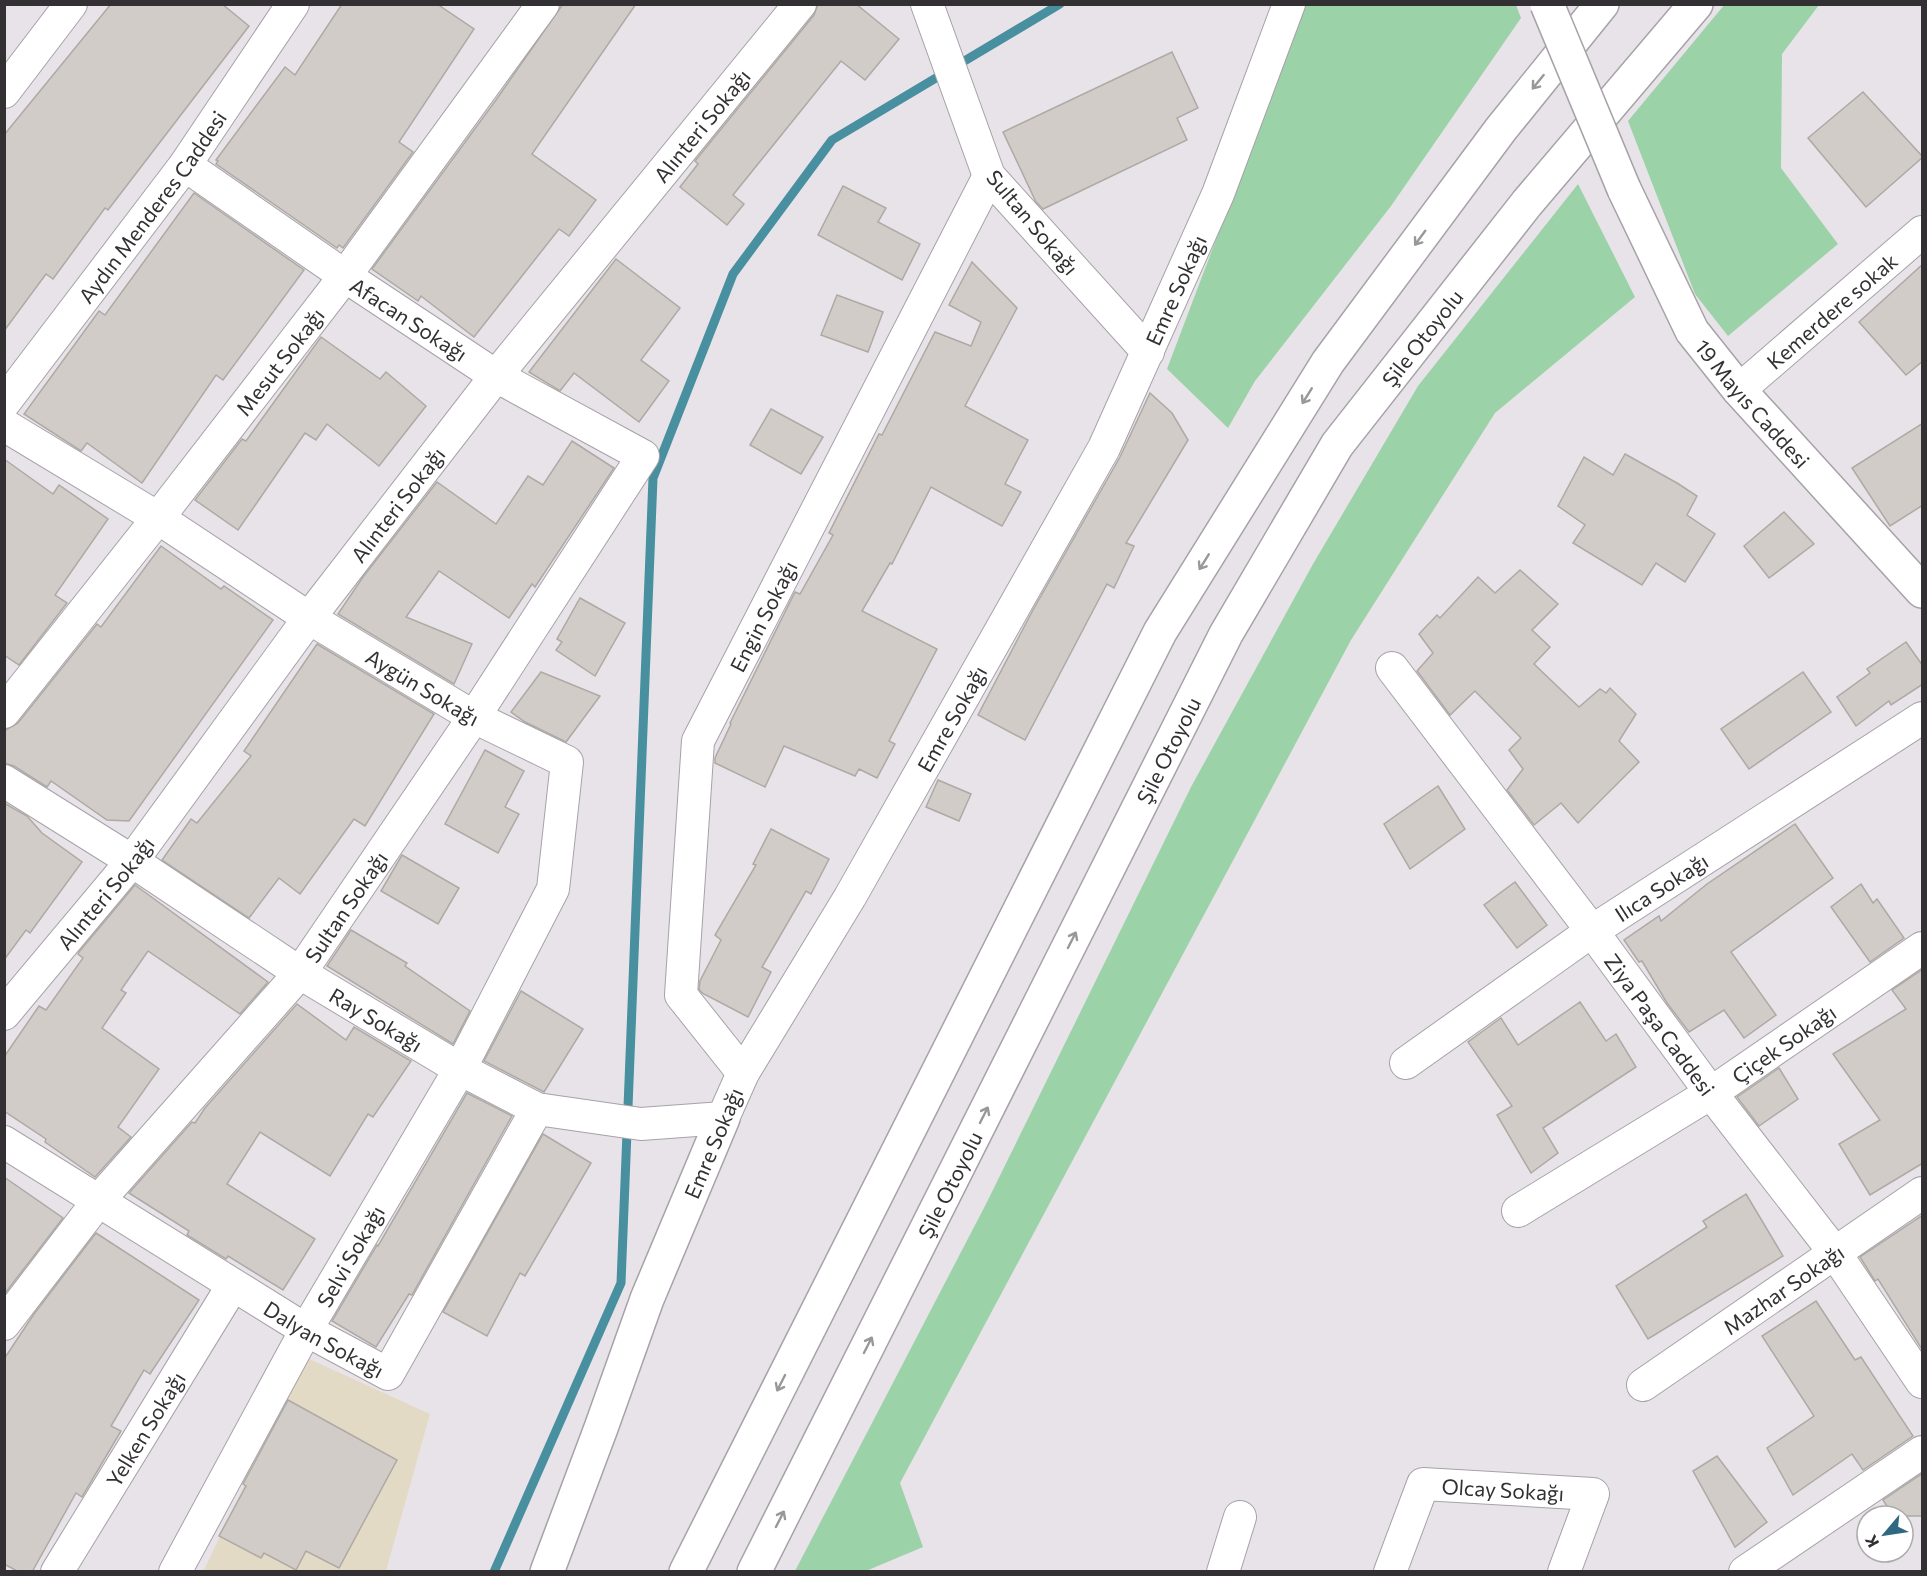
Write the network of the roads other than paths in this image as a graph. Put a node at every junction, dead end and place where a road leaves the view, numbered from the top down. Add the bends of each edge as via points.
1 (71, 4) edge
2 (294, 4) edge
3 (800, 4) edge
4 (927, 4) edge
5 (1289, 4) edge
6 (1547, 4) edge
7 (1602, 4) edge
8 (1696, 4) edge
9 (536, 6) edge
10 (4, 92) edge
11 (186, 165) junction
12 (989, 176) junction
13 (1923, 232) edge
14 (345, 276) junction
15 (1148, 352) junction
16 (496, 376) junction
17 (1739, 390) junction
18 (4, 403) edge
19 (4, 425) edge
20 (643, 456) joint
21 (158, 518) junction
22 (1919, 580) edge
23 (309, 618) junction
24 (1392, 668) dead end
25 (4, 712) edge
26 (474, 717) junction
27 (1923, 718) edge
28 (4, 781) edge
29 (132, 861) junction
30 (1592, 931) junction
31 (1923, 948) edge
32 (300, 973) junction
33 (4, 1014) edge
34 (1406, 1063) dead end
35 (460, 1069) junction
36 (743, 1073) junction
37 (1711, 1093) junction
38 (537, 1109) junction
39 (723, 1118) junction
40 (4, 1142) edge
41 (1923, 1192) edge
42 (99, 1200) junction
43 (1518, 1211) dead end
44 (1835, 1253) junction
45 (233, 1285) junction
46 (4, 1324) edge
47 (306, 1330) junction
48 (1923, 1382) edge
49 (1643, 1385) dead end
50 (1923, 1452) edge
51 (1240, 1517) dead end
52 (57, 1572) edge
53 (175, 1572) edge
54 (547, 1572) edge
55 (686, 1572) edge
56 (754, 1572) edge
57 (1223, 1572) edge
58 (1390, 1572) edge
59 (1564, 1572) edge
60 (1745, 1572) edge

1 - 10 street
2 - 11 street, Aydın Menderes Caddesi
3 - 16 street, Alınteri Sokağı
4 - 12 street, Sultan Sokağı
5 - 15 street, Emre Sokağı via 1218,194
6 - 17 main road, 19 Mayıs Caddesi, bridge via 1624,189 1692,331
7 -> 55 main road via 1501,129 1328,362 1160,632
56 -> 8 main road, Şile Otoyolu via 1226,634 1337,444 1527,203
9 - 14 street, Mesut Sokağı
11 - 14 street, Afacan Sokağı
11 - 18 street, Aydın Menderes Caddesi
12 - 15 street, Sultan Sokağı
12 - 36 street, Engin Sokağı via 698,741 681,995
13 - 17 street, Kemerdere sokak
14 - 16 street, Afacan Sokağı
14 - 21 street, Mesut Sokağı
15 - 36 street, Emre Sokağı via 1104,448 850,897
16 - 20 street, Afacan Sokağı
16 - 23 street, Alınteri Sokağı
17 - 22 main road, 19 Mayıs Caddesi
19 - 21 street, Aygün Sokağı
20 - 26 street, Sultan Sokağı
21 - 23 street, Aygün Sokağı
21 - 25 street, Mesut Sokağı
23 - 26 street, Aygün Sokağı
23 - 29 street, Alınteri Sokağı
24 - 30 street, Ziya Paşa Caddesi
26 - 32 street, Sultan Sokağı
26 - 35 street, Aygün Sokağı via 567,762 553,889
27 - 30 street, Ilıca Sokağı
28 - 29 street, Ray Sokağı
29 - 32 street, Ray Sokağı
29 - 33 street, Alınteri Sokağı
30 - 34 street, Ilıca Sokağı
30 - 37 street, Ziya Paşa Caddesi
31 - 37 street, Çiçek Sokağı
32 - 35 street, Ray Sokağı
32 - 42 street, Sultan Sokağı
35 - 38 street, Ray Sokağı
35 - 47 street, Selvi Sokağı
36 - 39 street, Emre Sokağı
37 - 43 street, Çiçek Sokağı
37 - 44 street, Ziya Paşa Caddesi
38 - 39 street, Ray Sokağı via 641,1124
38 - 47 street, Dalyan Sokağı via 388,1374
39 - 54 main road, Emre Sokağı via 647,1299
40 - 42 street, Dalyan Sokağı
41 - 44 street, Mazhar Sokağı
42 - 45 street, Dalyan Sokağı
42 - 46 street, Sultan Sokağı
44 - 48 street, Ziya Paşa Caddesi
44 - 49 street, Mazhar Sokağı
45 - 47 street, Dalyan Sokağı
45 - 52 street, Yelken Sokağı
47 - 53 street, Selvi Sokağı
50 - 60 street
51 - 57 street
58 - 59 street, Olcay Sokağı via 1423,1484 1593,1494

